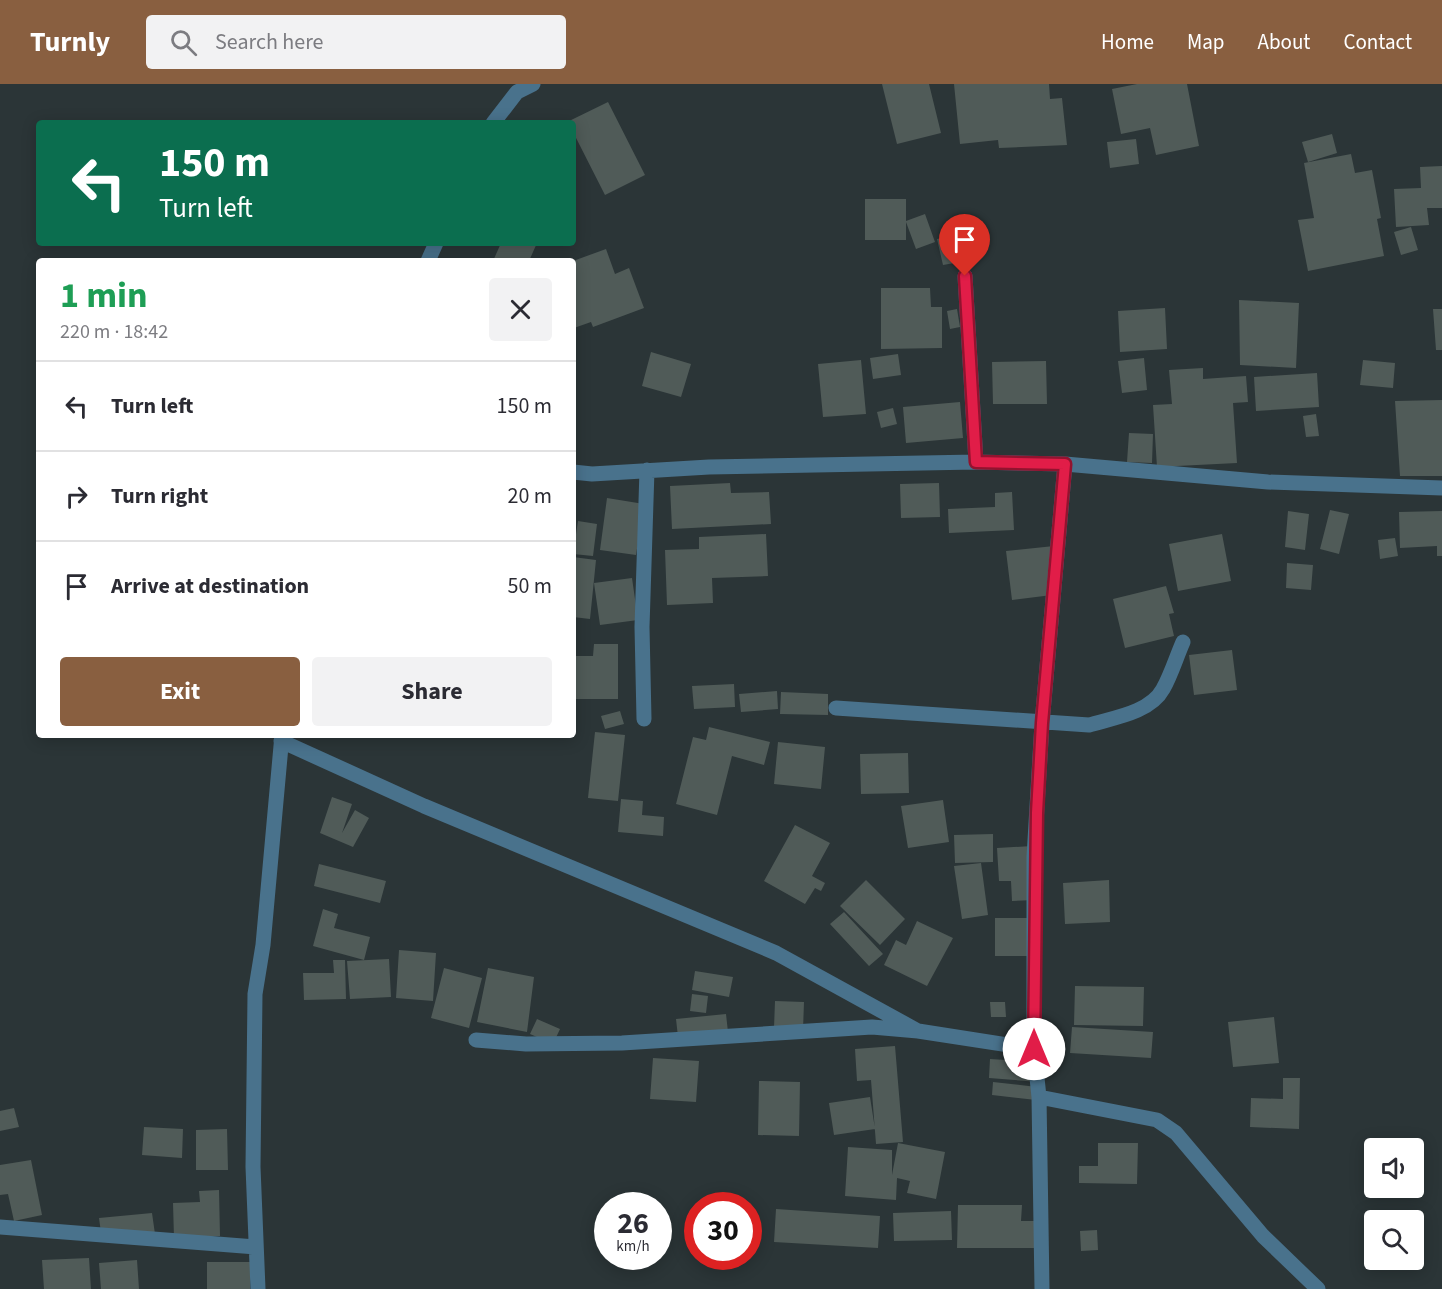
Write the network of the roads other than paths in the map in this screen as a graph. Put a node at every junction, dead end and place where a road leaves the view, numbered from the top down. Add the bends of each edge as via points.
1 (533, 84) edge
2 (515, 88) edge
3 (495, 120) edge
4 (965, 276) dead end
5 (976, 462) junction
6 (1065, 464) junction
7 (647, 470) junction
8 (576, 472) edge
9 (1442, 488) edge
10 (1183, 642) dead end
11 (836, 708) dead end
12 (644, 719) dead end
13 (1042, 723) junction
14 (281, 738) edge
15 (918, 1031) junction
16 (476, 1040) dead end
17 (1034, 1049) junction
18 (1039, 1097) junction
19 (0, 1227) edge
20 (256, 1247) junction
21 (258, 1289) edge
22 (1042, 1289) edge
23 (1318, 1289) edge

1 - 2 street
2 - 3 street
4 - 5 street
5 - 6 street
5 - 7 street
6 - 9 street via 1268,482
6 - 13 street
7 - 8 street
7 - 12 street via 642,627
10 - 13 street via 1162,691 1152,702 1089,725
11 - 13 street
13 - 17 street via 1034,857
14 - 15 street via 424,806 776,953
14 - 20 street via 263,945 255,994 252,1058
15 - 16 street via 803,1030 622,1043
15 - 17 street
17 - 18 street
18 - 22 street
18 - 23 street via 1157,1120 1176,1133 1263,1236
19 - 20 street
20 - 21 street

